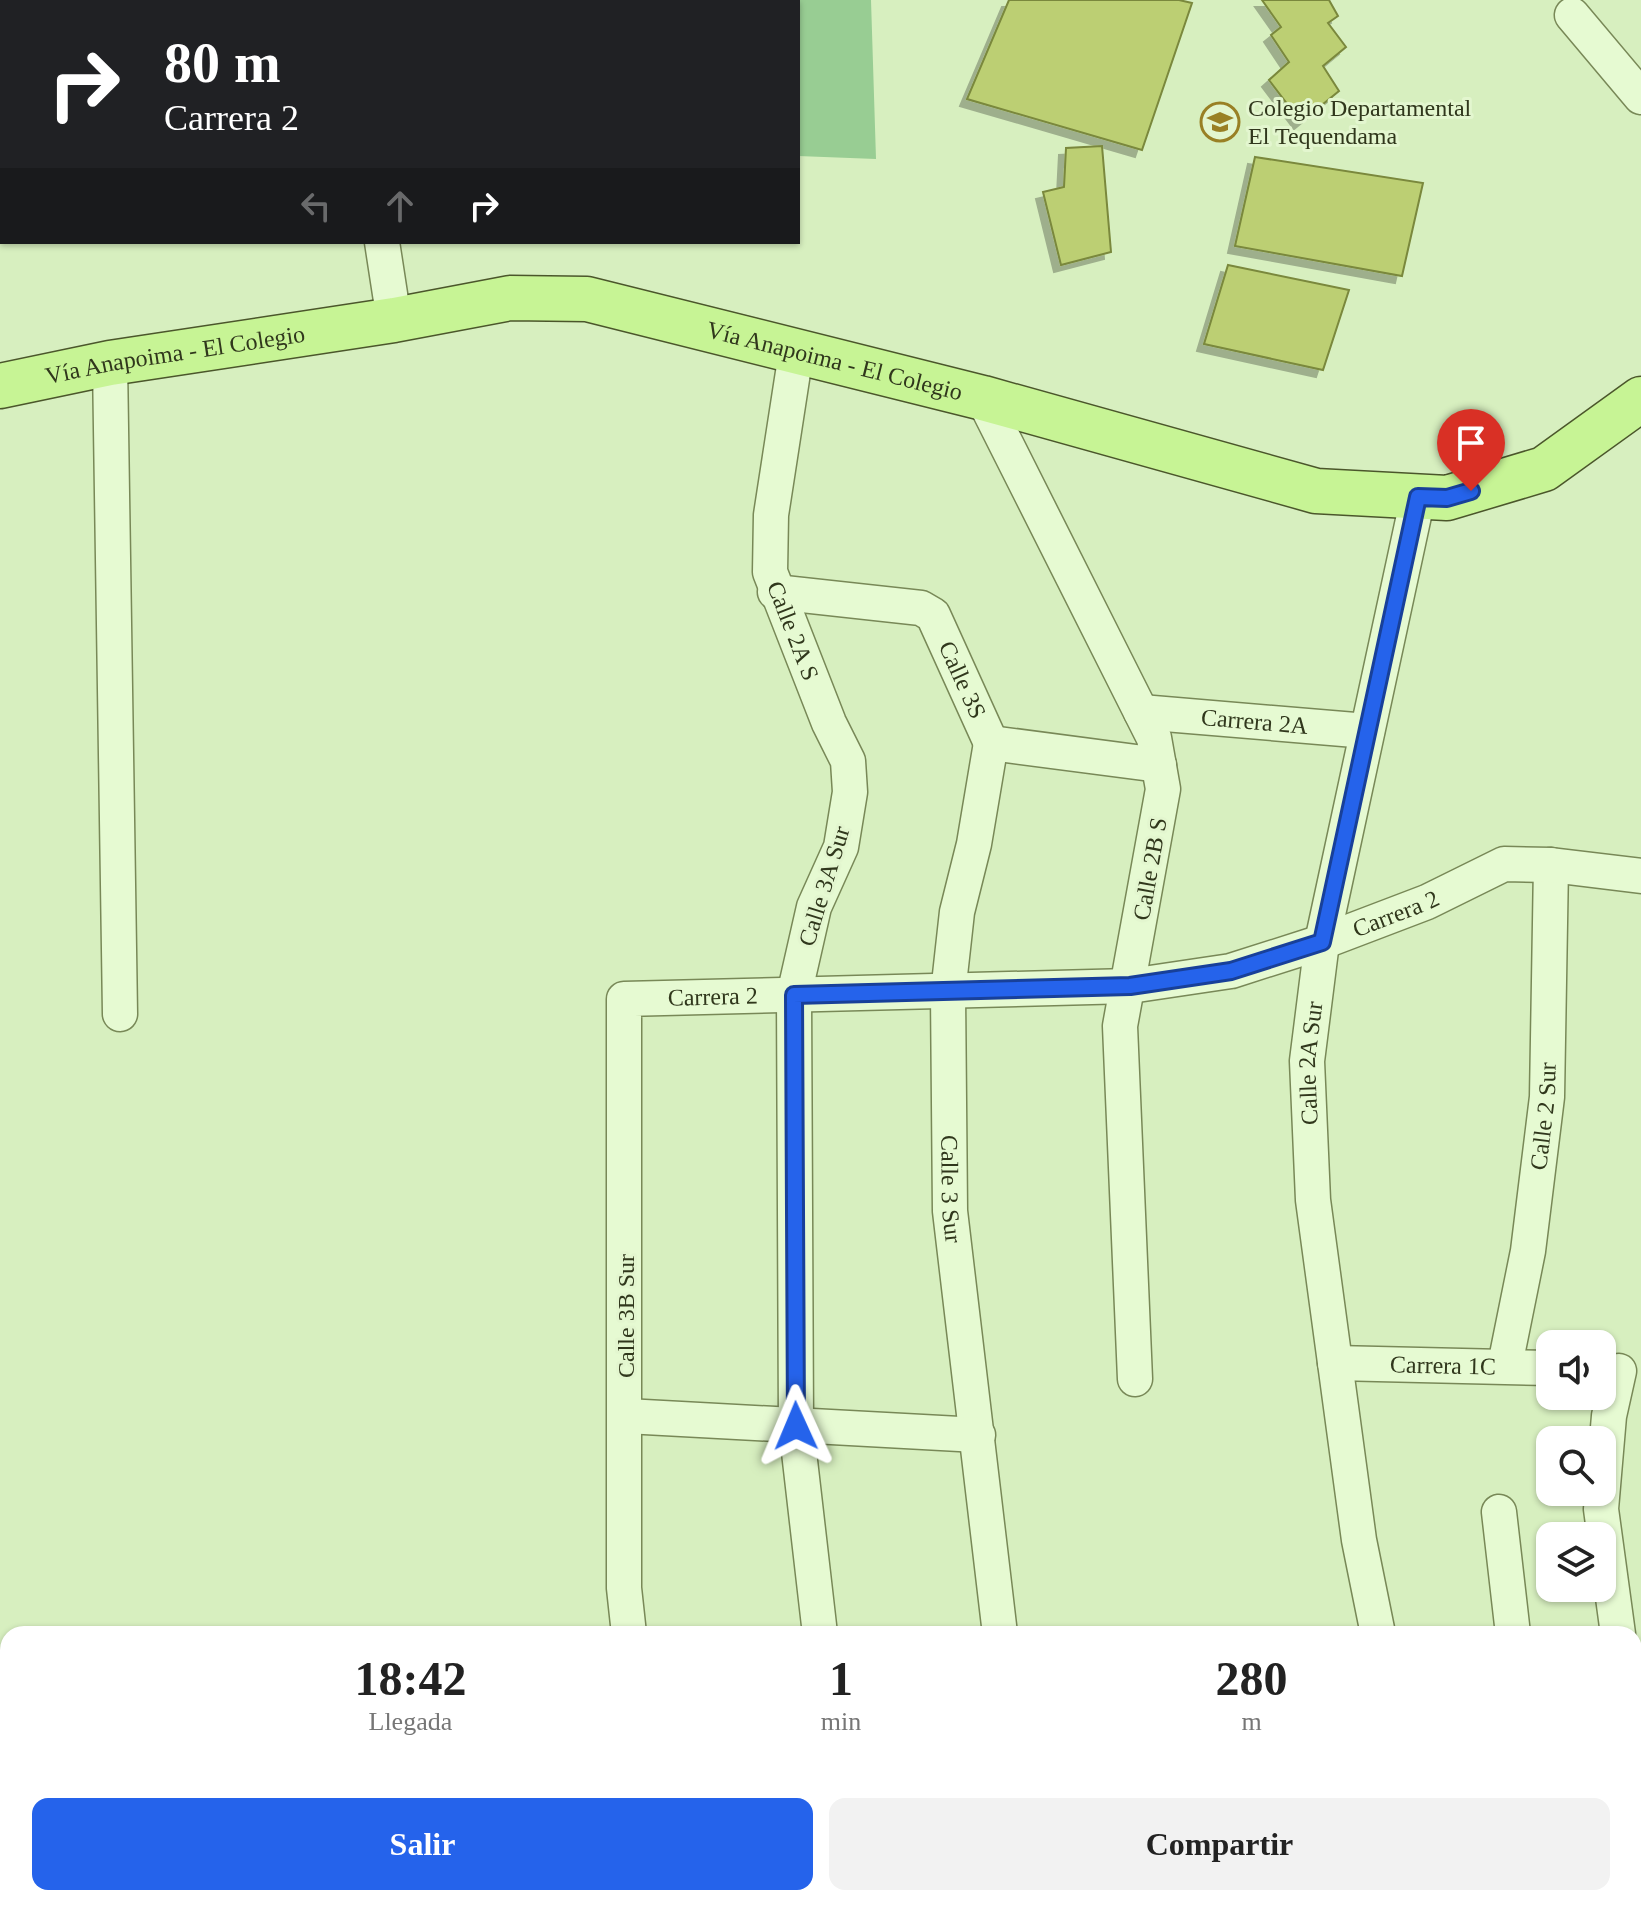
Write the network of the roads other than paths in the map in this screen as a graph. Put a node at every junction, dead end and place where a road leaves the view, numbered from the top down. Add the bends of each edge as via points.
1 (1572, 15) dead end
2 (1641, 97) edge
3 (382, 244) edge
4 (394, 320) junction
5 (796, 353) junction
6 (110, 363) junction
7 (0, 386) edge
8 (983, 398) junction
9 (1641, 399) edge
10 (1418, 497) junction
11 (775, 592) junction
12 (1141, 712) junction
13 (1367, 731) junction
14 (991, 743) junction
15 (848, 761) joint
16 (1159, 765) junction
17 (1551, 865) junction
18 (1641, 876) edge
19 (1322, 942) junction
20 (1130, 986) junction
21 (948, 993) junction
22 (794, 995) junction
23 (624, 999) joint
24 (120, 1014) dead end
25 (1335, 1363) junction
26 (1505, 1365) junction
27 (1536, 1367) edge
28 (1621, 1373) edge
29 (1135, 1379) dead end
30 (626, 1416) junction
31 (796, 1426) junction
32 (978, 1435) junction
33 (1499, 1512) dead end
34 (628, 1626) edge
35 (819, 1626) edge
36 (999, 1626) edge
37 (1376, 1626) edge
38 (1512, 1626) edge
39 (1617, 1626) edge

1 - 2 street
3 - 4 street
4 - 5 main road, Vía Anapoima - El Colegio via 510,298 587,299
4 - 6 main road, Vía Anapoima - El Colegio
5 - 8 main road, Vía Anapoima - El Colegio
5 - 11 street, Calle 2A S via 771,515
6 - 7 main road, Vía Anapoima - El Colegio
6 - 24 street
8 - 10 main road, Vía Anapoima - El Colegio via 1316,491
8 - 12 street, Calle 2B S
9 - 10 main road, Vía Anapoima - El Colegio via 1544,469 1447,498
10 - 13 street, Calle 2A Sur
11 - 14 street, Calle 3S via 921,608 933,615
11 - 15 street, Calle 2A S
12 - 13 street, Carrera 2A
12 - 16 street, Calle 2B S
13 - 19 street, Calle 2A Sur
14 - 16 street
14 - 21 street, Calle 3 Sur via 957,912
15 - 22 street, Calle 3A Sur via 850,792 841,847 814,907
16 - 20 street, Calle 2B S via 1163,789
17 - 18 street, Carrera 2
17 - 19 street, Carrera 2 via 1504,864 1427,902
17 - 26 street, Calle 2 Sur via 1547,1097 1528,1251
19 - 20 street, Carrera 2 via 1231,971
19 - 25 street, Calle 2A Sur via 1307,1061 1313,1200
20 - 21 street, Carrera 2
20 - 29 street, Calle 2B S via 1120,1026
21 - 22 street, Carrera 2
21 - 32 street, Calle 3 Sur via 950,1211
22 - 23 street, Carrera 2
22 - 31 street, Calle 3A Sur
23 - 30 street, Calle 3B Sur
25 - 26 street, Carrera 1C
25 - 37 street, Calle 2A Sur
26 - 27 street, Carrera 1C
28 - 39 street via 1609,1416 1601,1509
30 - 31 street
30 - 34 street, Calle 3B Sur
31 - 32 street
31 - 35 street, Calle 3A Sur
32 - 36 street, Calle 3 Sur
33 - 38 street

